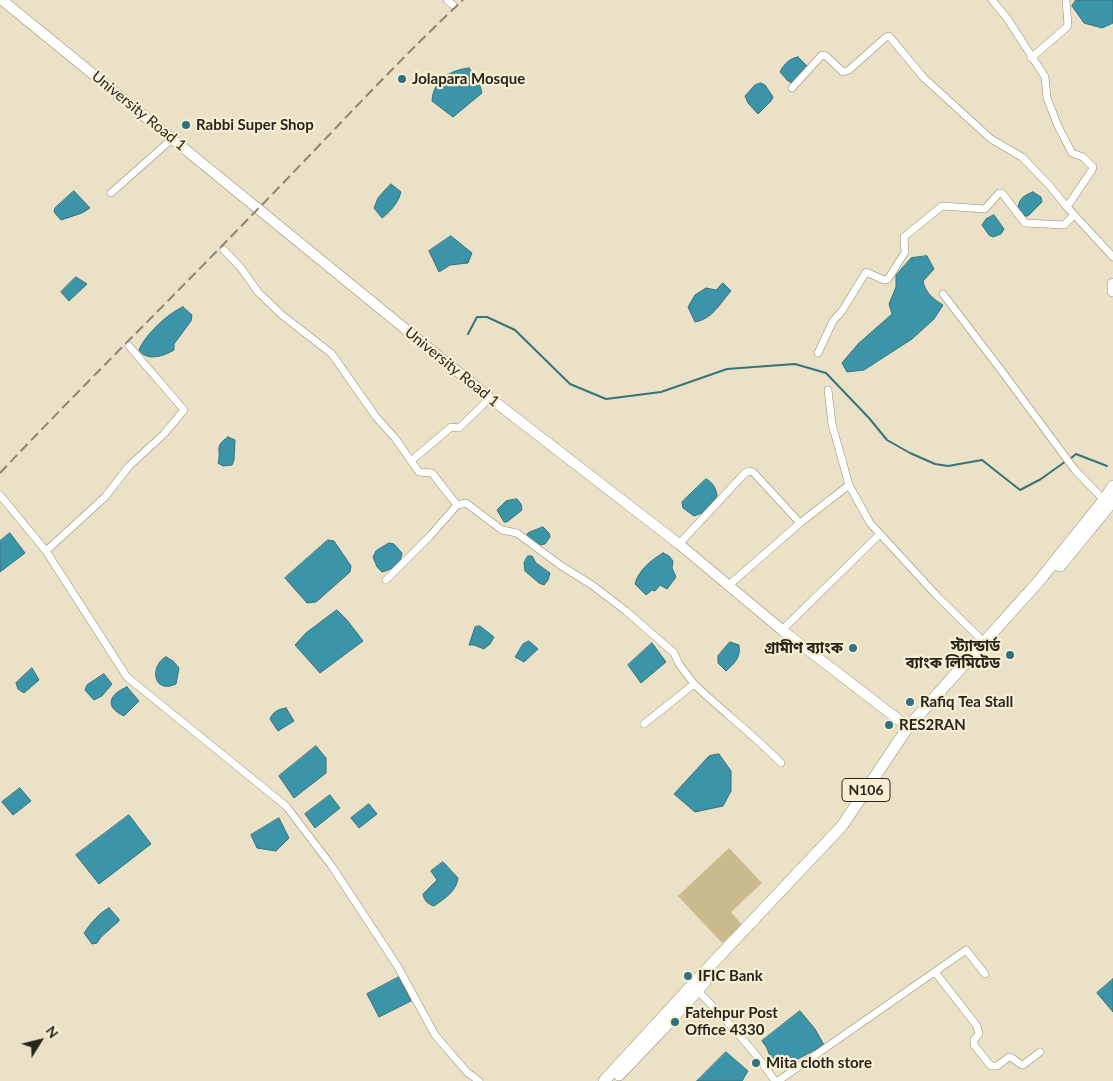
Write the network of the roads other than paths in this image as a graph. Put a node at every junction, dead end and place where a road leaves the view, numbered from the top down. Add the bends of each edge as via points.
1 (2, 0) edge
2 (992, 0) edge
3 (1066, 0) edge
4 (1031, 58) junction
5 (792, 88) dead end
6 (173, 138) junction
7 (112, 193) dead end
8 (1067, 207) junction
9 (1074, 215) junction
10 (224, 250) dead end
11 (1113, 257) edge
12 (1113, 284) edge
13 (1113, 291) edge
14 (943, 294) dead end
15 (129, 346) dead end
16 (818, 353) dead end
17 (828, 390) dead end
18 (490, 398) junction
19 (411, 461) junction
20 (849, 485) junction
21 (1113, 486) edge
22 (0, 495) edge
23 (1108, 500) edge
24 (457, 505) junction
25 (800, 523) junction
26 (880, 534) junction
27 (679, 544) junction
28 (46, 551) junction
29 (386, 580) dead end
30 (729, 585) junction
31 (782, 630) junction
32 (982, 640) dead end
33 (694, 684) junction
34 (644, 724) dead end
35 (908, 727) junction
36 (781, 763) dead end
37 (935, 972) junction
38 (985, 974) dead end
39 (697, 990) junction
40 (1040, 1052) dead end
41 (480, 1081) edge
42 (604, 1081) edge
43 (613, 1081) edge
44 (776, 1081) edge

1 - 6 main road, University Road 1
2 - 4 street
3 - 4 street via 1068,26
4 - 8 street via 1045,77 1047,98 1072,152 1084,157 1093,167
5 - 8 street via 822,56 843,72 889,36 924,78 991,139 1022,157
6 - 7 street
6 - 18 main road, University Road 1
8 - 9 street
9 - 11 street
9 - 16 street via 1064,225 1026,223 1002,192 985,209 942,206 904,237 905,252 888,279 866,272 833,321
10 - 19 street via 258,292 332,354
12 - 13 highway
14 - 23 street via 1075,470
15 - 28 street via 184,410 163,435 129,466 105,497
17 - 20 street via 832,424
18 - 19 street via 459,428 451,427
18 - 27 main road, University Road 1
19 - 24 street via 419,472 432,473
20 - 25 street
20 - 26 street via 870,523
21 - 23 highway, N106
22 - 28 street
23 - 35 highway, N106
23 - 39 highway, N106 via 1076,548 913,732 848,826
24 - 29 street
24 - 33 street via 466,503 502,530 517,533 592,585 674,652
25 - 27 street via 749,471
25 - 30 street
26 - 31 street
26 - 32 street
27 - 30 main road, University Road 1
28 - 41 street via 128,677 294,815 398,967 435,1035 467,1072
30 - 31 main road, University Road 1
31 - 35 main road, University Road 1
33 - 34 street
33 - 36 street
35 - 42 highway, N106 via 842,826
37 - 38 street via 966,950
37 - 40 street via 977,1026 979,1034 974,1045 991,1066 997,1066 1010,1057 1023,1065
37 - 44 street
39 - 43 highway, N106
39 - 44 street via 732,1025

